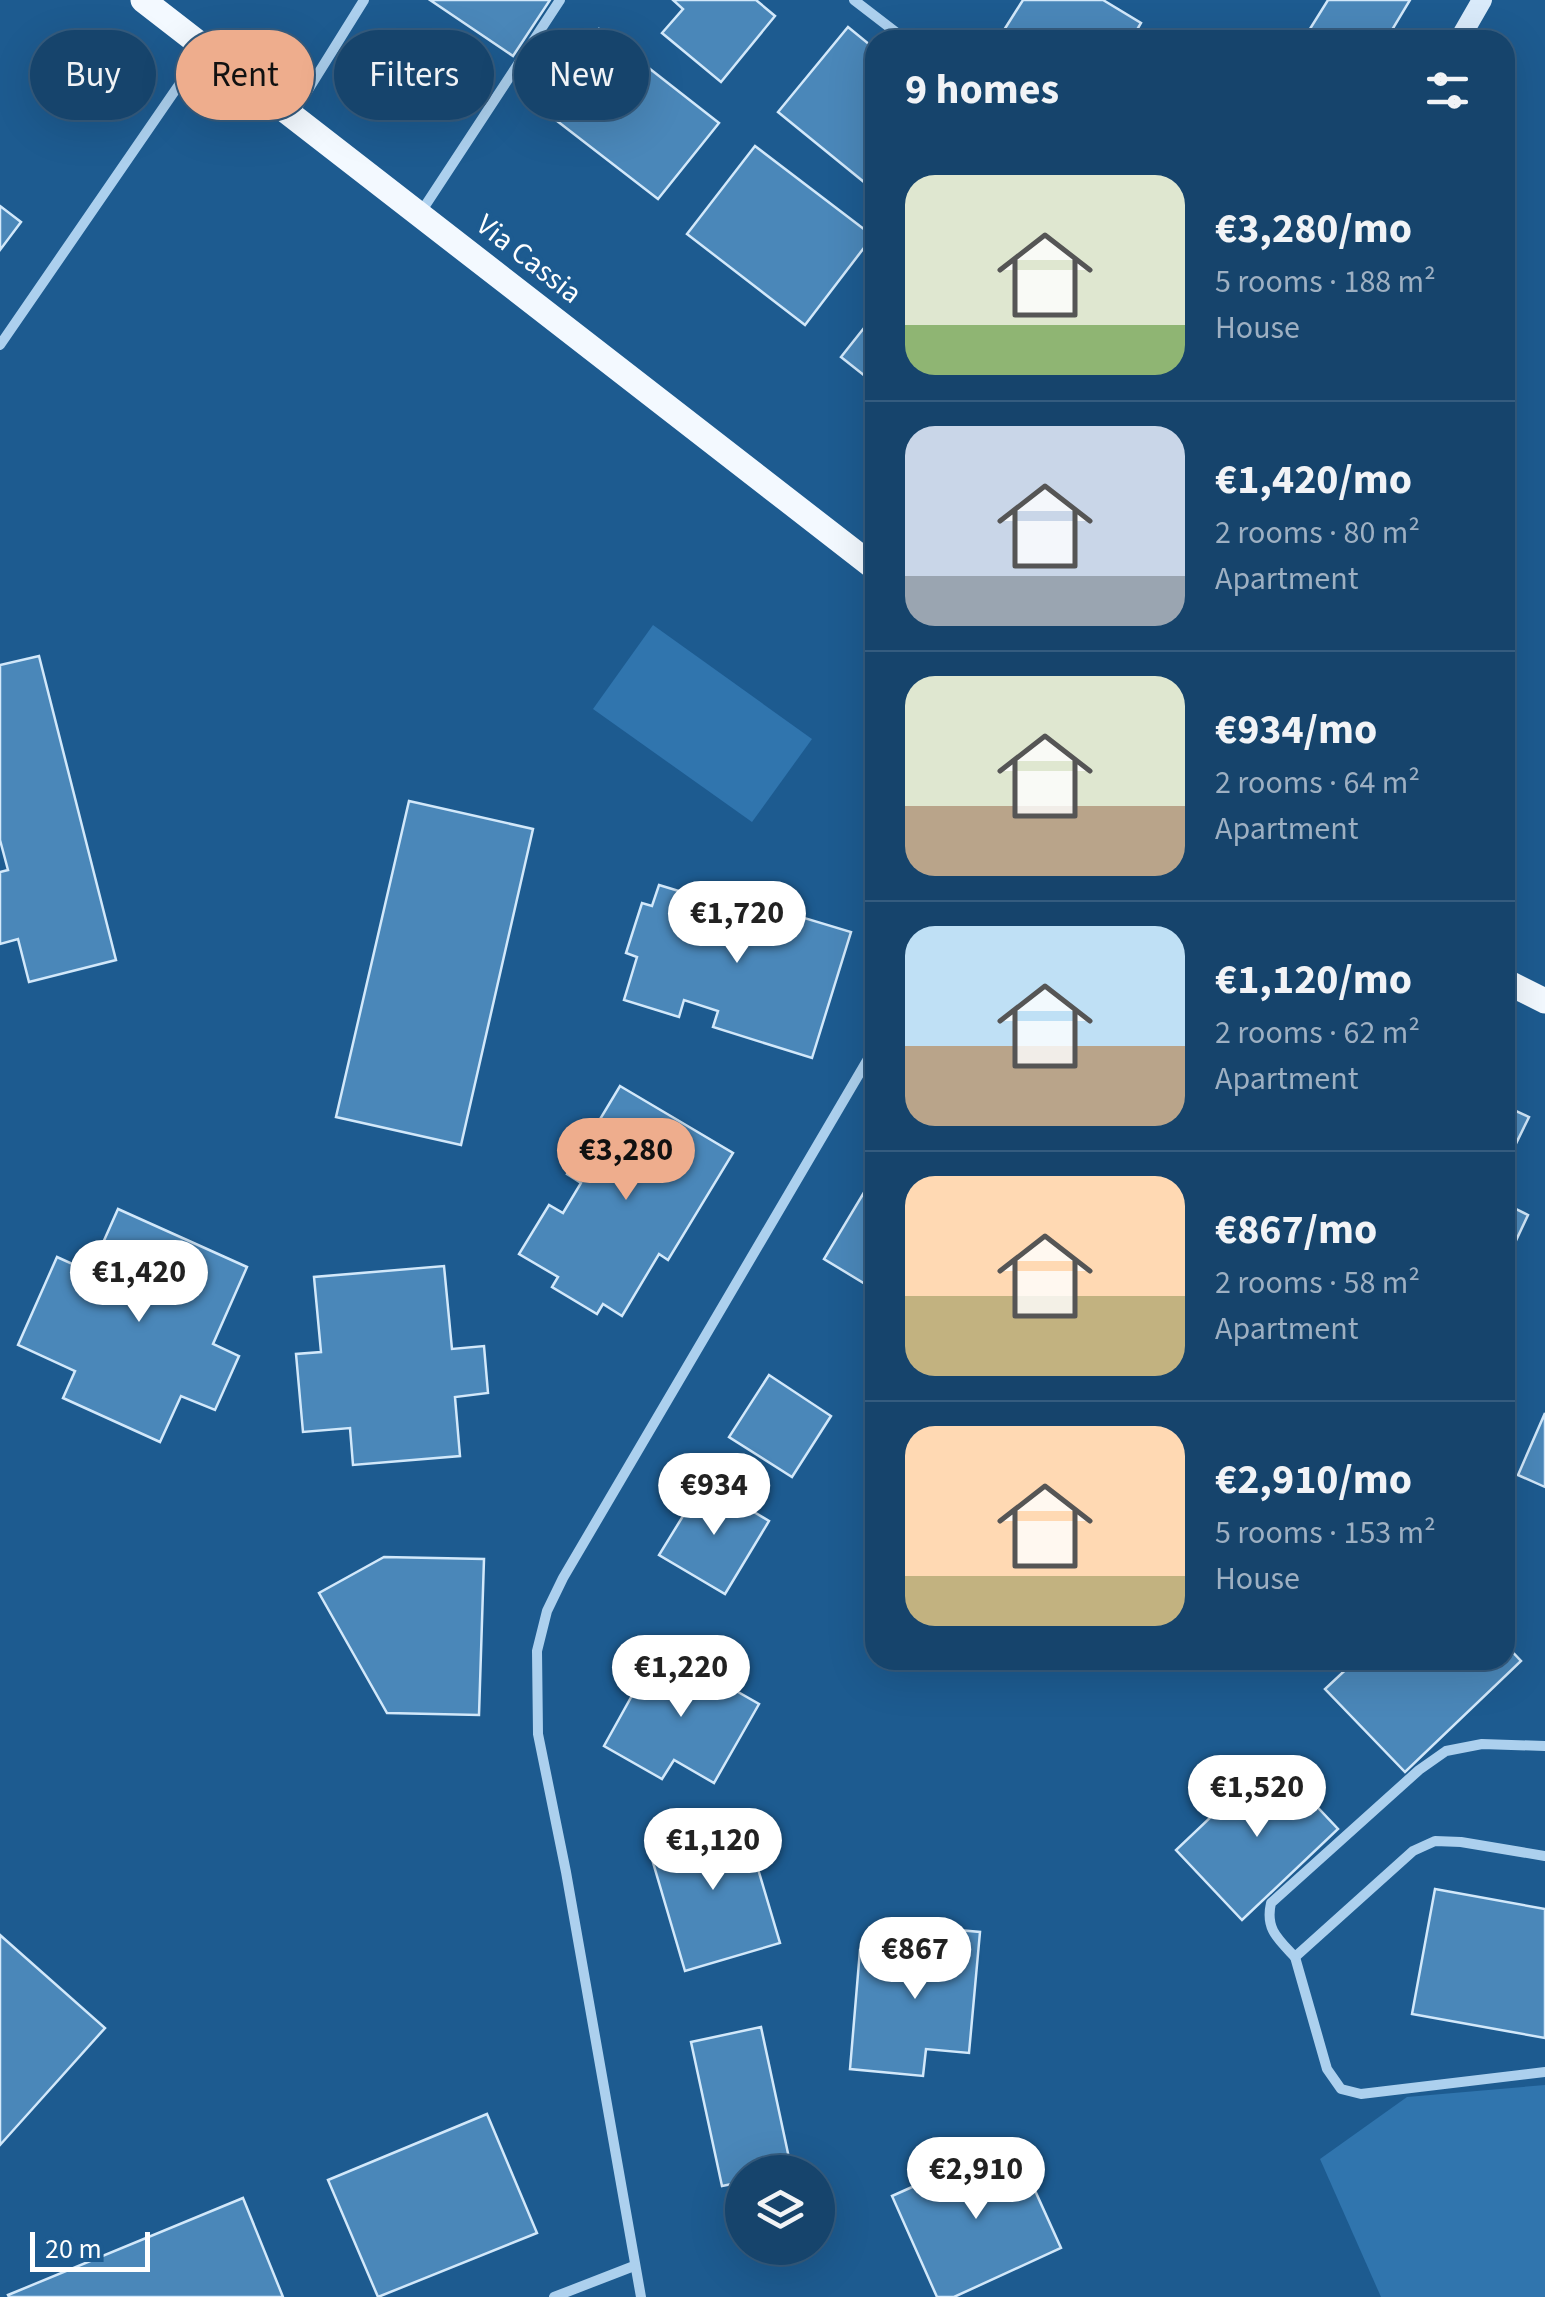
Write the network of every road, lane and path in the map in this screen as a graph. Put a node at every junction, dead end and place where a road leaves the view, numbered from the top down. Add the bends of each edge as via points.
1 (143, 0) edge
2 (364, 0) edge
3 (560, 0) edge
4 (854, 0) edge
5 (1482, 0) edge
6 (183, 30) edge
7 (893, 30) edge
8 (1465, 30) edge
9 (314, 81) edge
10 (176, 88) edge
11 (299, 120) edge
12 (419, 215) junction
13 (0, 345) edge
14 (865, 560) edge
15 (1515, 986) edge
16 (1545, 1001) edge
17 (865, 1064) edge
18 (1545, 1746) edge
19 (1545, 1856) edge
20 (1295, 1957) junction
21 (1545, 2072) edge
22 (634, 2266) junction
23 (554, 2297) edge
24 (641, 2297) edge

1 - 6 main road, Via Cassia
2 - 9 street
3 - 12 street
4 - 7 street
5 - 8 street
10 - 13 street
11 - 12 main road, Via Cassia
12 - 14 main road, Via Cassia
15 - 16 main road
17 - 22 street via 563,1578 540,1631 534,1674 538,1734
18 - 20 street via 1482,1744 1446,1751 1419,1770 1271,1903 1267,1919 1273,1934
19 - 20 street via 1435,1841 1413,1851
20 - 21 street via 1327,2070 1340,2089 1360,2094
22 - 23 street
22 - 24 street

